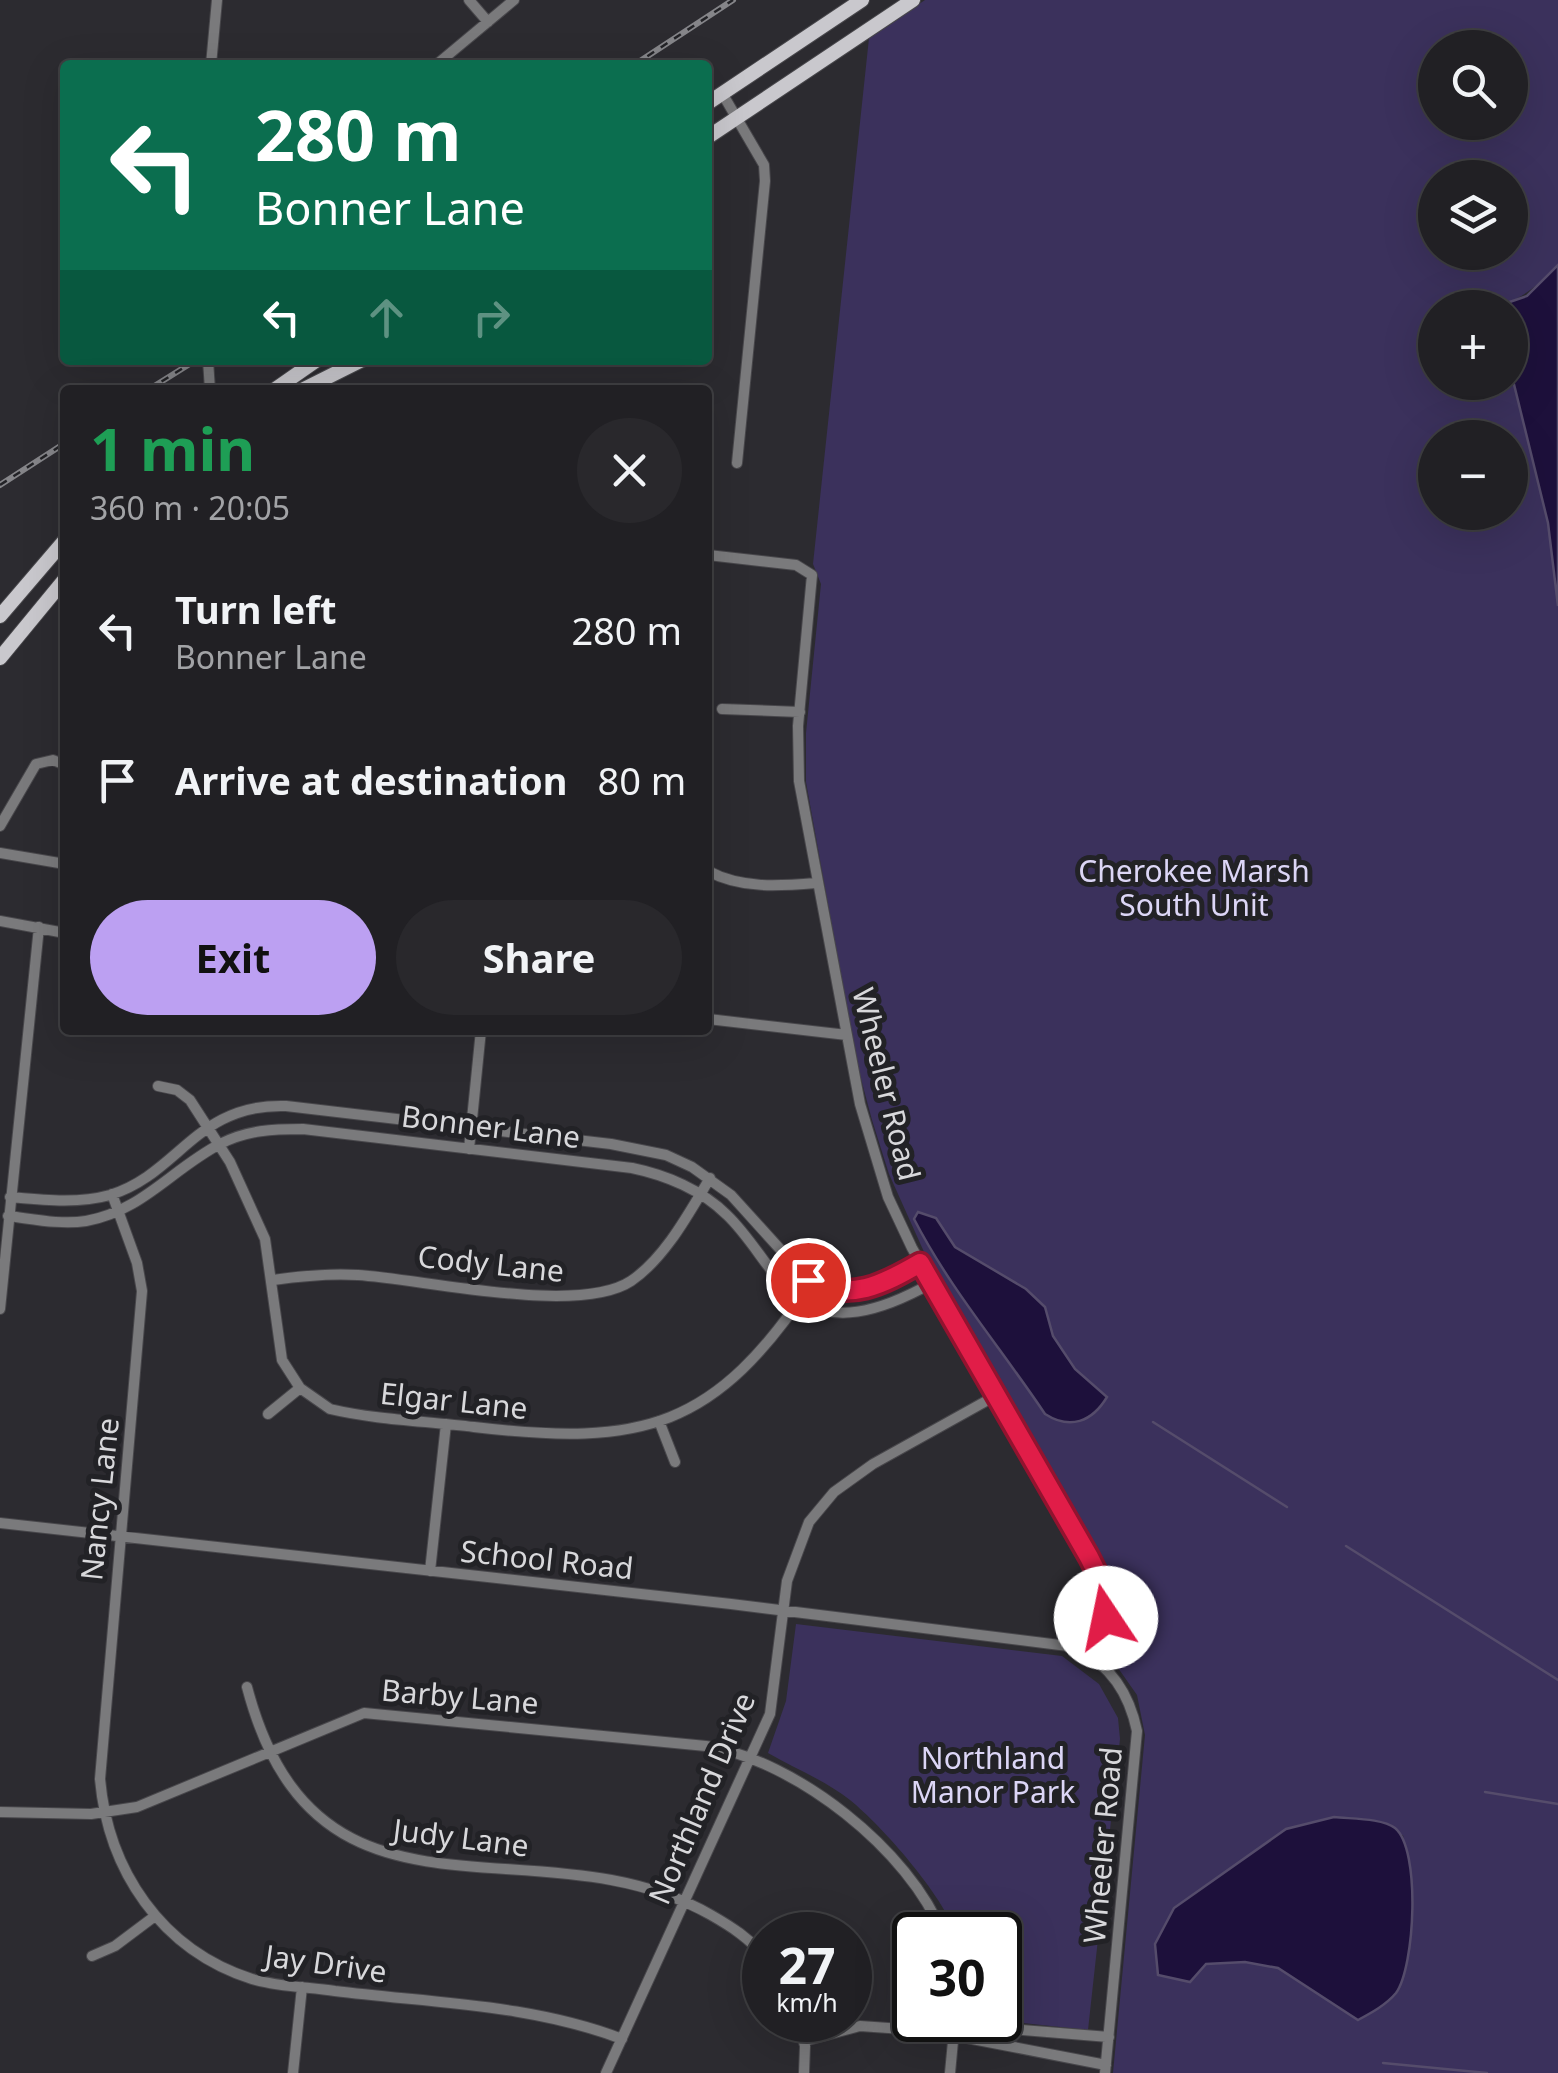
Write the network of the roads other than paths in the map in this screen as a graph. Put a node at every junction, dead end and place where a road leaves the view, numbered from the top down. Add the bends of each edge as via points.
1 (217, 0) edge
2 (469, 0) edge
3 (514, 0) edge
4 (862, 0) edge
5 (913, 0) edge
6 (488, 22) junction
7 (211, 60) edge
8 (442, 60) edge
9 (722, 94) junction
10 (712, 100) edge
11 (738, 117) junction
12 (712, 134) edge
13 (311, 365) edge
14 (354, 365) edge
15 (357, 365) edge
16 (281, 385) edge
17 (312, 385) edge
18 (331, 385) edge
19 (737, 463) dead end
20 (60, 546) edge
21 (712, 555) edge
22 (60, 586) edge
23 (0, 616) edge
24 (0, 658) edge
25 (722, 709) dead end
26 (800, 712) junction
27 (60, 763) edge
28 (0, 826) edge
29 (0, 853) edge
30 (60, 863) edge
31 (712, 874) edge
32 (816, 883) junction
33 (0, 921) edge
34 (39, 928) junction
35 (60, 932) edge
36 (712, 1018) edge
37 (480, 1035) edge
38 (846, 1035) junction
39 (158, 1086) dead end
40 (206, 1126) junction
41 (470, 1129) junction
42 (220, 1144) junction
43 (468, 1149) junction
44 (710, 1178) junction
45 (112, 1194) junction
46 (700, 1195) junction
47 (10, 1197) junction
48 (119, 1212) junction
49 (8, 1216) junction
50 (920, 1263) junction
51 (273, 1280) junction
52 (812, 1282) junction
53 (932, 1283) junction
54 (800, 1300) junction
55 (0, 1309) edge
56 (300, 1388) junction
57 (997, 1395) junction
58 (268, 1414) dead end
59 (659, 1421) junction
60 (446, 1424) junction
61 (676, 1462) dead end
62 (0, 1523) edge
63 (120, 1536) junction
64 (430, 1571) junction
65 (784, 1610) junction
66 (1087, 1653) junction
67 (247, 1686) dead end
68 (271, 1752) junction
69 (752, 1757) junction
70 (0, 1812) edge
71 (103, 1813) junction
72 (685, 1902) junction
73 (932, 1912) edge
74 (155, 1916) junction
75 (742, 1934) edge
76 (92, 1956) dead end
77 (302, 1987) junction
78 (1022, 2030) edge
79 (1108, 2036) junction
80 (622, 2038) junction
81 (804, 2042) edge
82 (952, 2042) edge
83 (987, 2042) edge
84 (1105, 2069) edge
85 (293, 2073) edge
86 (606, 2073) edge
87 (804, 2073) edge
88 (950, 2073) edge

1 - 7 street
2 - 6 street
3 - 6 street
4 - 9 main road
5 - 11 main road
6 - 8 street
9 - 10 main road
9 - 11 street
11 - 12 main road
11 - 19 street via 764,165 765,182
13 - 16 main road
14 - 17 main road
15 - 18 main road
20 - 23 main road
21 - 26 street, Wheeler Road via 809,572
22 - 24 main road
25 - 26 street
26 - 32 street, Wheeler Road via 799,781
27 - 28 street via 36,764
29 - 30 street
31 - 32 street via 764,885
32 - 38 street, Wheeler Road
33 - 34 street
34 - 35 street
34 - 47 street
36 - 38 street
37 - 41 street
38 - 50 street, Wheeler Road via 875,1163
39 - 40 street via 181,1092
40 - 41 street, Bonner Lane via 268,1106
40 - 42 street
40 - 45 street, Bonner Lane
41 - 43 street
41 - 44 street, Bonner Lane via 648,1150
42 - 43 street, Bonner Lane via 258,1130 303,1128
42 - 48 street, Bonner Lane
42 - 51 street via 265,1239
43 - 46 street, Bonner Lane via 632,1168
44 - 46 street, Cody Lane
44 - 52 street, Bonner Lane
45 - 47 street, Bonner Lane via 54,1201
45 - 48 street, Nancy Lane
46 - 51 street, Cody Lane via 644,1270 621,1287 589,1295 352,1274
46 - 54 street, Bonner Lane via 726,1213
47 - 49 street
48 - 49 street, Bonner Lane via 78,1222
48 - 63 street, Nancy Lane via 138,1263 142,1302
49 - 55 street
50 - 52 street via 870,1288 841,1291
50 - 53 street, Wheeler Road
51 - 56 street via 279,1348
52 - 54 street, Elgar Lane
53 - 54 street via 860,1313 822,1310
53 - 57 street, Wheeler Road
54 - 59 street, Elgar Lane via 746,1371
56 - 58 street
56 - 60 street, Elgar Lane via 330,1409
57 - 65 street, Northland Drive via 834,1492 800,1542
57 - 66 street, Wheeler Road via 1107,1593 1106,1618
59 - 60 street, Elgar Lane via 573,1436
59 - 61 street
60 - 64 street
62 - 63 street, School Road
63 - 64 street, School Road
63 - 71 street, Nancy Lane via 101,1761
64 - 65 street, School Road
65 - 66 street, School Road via 1063,1642
65 - 69 street, Northland Drive via 770,1714
66 - 79 street, Wheeler Road via 1125,1692 1137,1731
67 - 68 street, Judy Lane
68 - 69 street, Barby Lane via 364,1713 386,1712 706,1746
68 - 71 street, Barby Lane via 166,1798
68 - 72 street, Judy Lane via 308,1810 374,1851 644,1886
69 - 72 street, Northland Drive
69 - 73 street, Barby Lane via 853,1819
70 - 71 street, Barby Lane
71 - 74 street, Jay Drive via 126,1878
72 - 75 street, Judy Lane
72 - 80 street, Northland Drive
74 - 76 street
74 - 77 street, Jay Drive via 218,1964 251,1979
77 - 80 street, Jay Drive via 556,2016
77 - 85 street
78 - 79 street
79 - 84 street, Wheeler Road
80 - 86 street, Northland Drive
81 - 87 street
82 - 88 street
83 - 84 street

